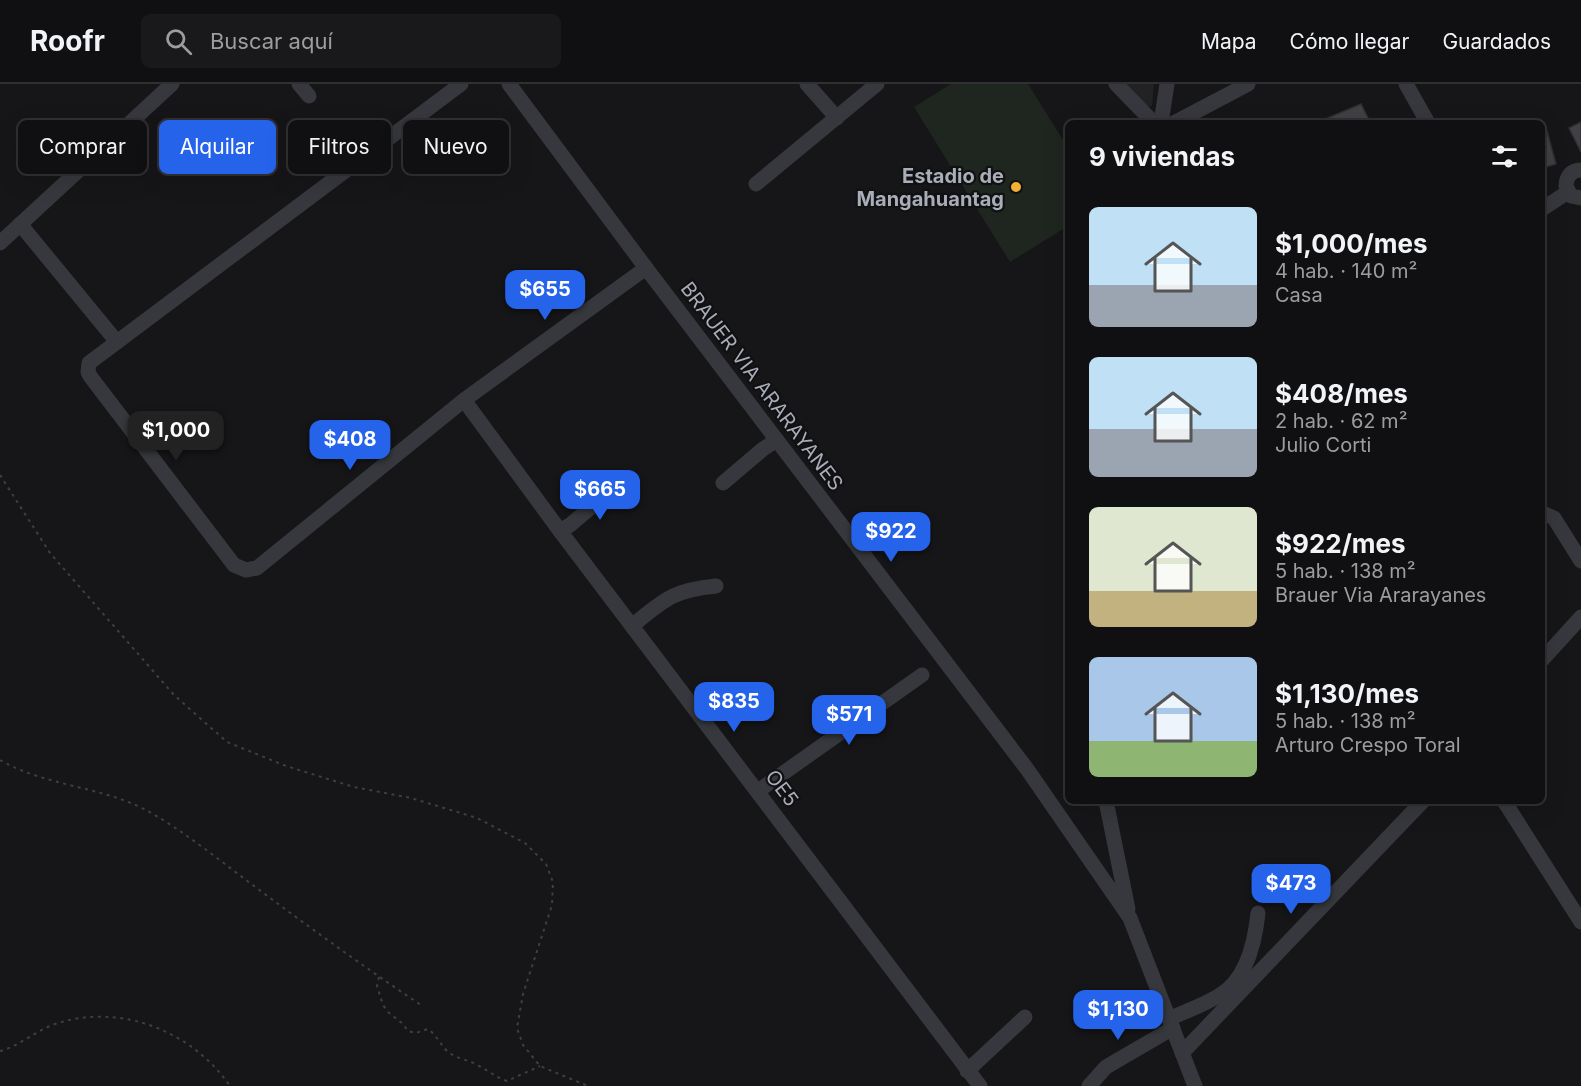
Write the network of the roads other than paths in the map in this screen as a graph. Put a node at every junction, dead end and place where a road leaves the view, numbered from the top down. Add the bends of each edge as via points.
1 (172, 84) edge
2 (461, 84) edge
3 (509, 84) edge
4 (807, 84) edge
5 (877, 84) edge
6 (1116, 84) edge
7 (1167, 84) edge
8 (1248, 84) edge
9 (1406, 84) edge
10 (837, 118) junction
11 (1151, 120) edge
12 (1161, 120) edge
13 (1180, 120) edge
14 (1426, 120) edge
15 (1581, 170) edge
16 (756, 184) dead end
17 (1574, 195) edge
18 (1545, 208) edge
19 (20, 224) junction
20 (0, 243) edge
21 (646, 267) junction
22 (117, 342) junction
23 (464, 400) junction
24 (777, 440) junction
25 (723, 483) dead end
26 (609, 492) dead end
27 (1545, 514) dead end
28 (560, 531) junction
29 (1581, 561) edge
30 (716, 586) dead end
31 (1581, 617) edge
32 (633, 626) junction
33 (1545, 657) edge
34 (922, 675) dead end
35 (758, 792) junction
36 (1107, 804) edge
37 (1420, 804) edge
38 (1506, 804) edge
39 (1258, 913) dead end
40 (1130, 918) junction
41 (1581, 922) edge
42 (1025, 1017) dead end
43 (1171, 1024) junction
44 (1182, 1053) junction
45 (973, 1081) edge
46 (1089, 1086) edge
47 (1195, 1086) edge

1 - 19 street
2 - 22 street
3 - 21 street, BRAUER VIA ARARAYANES
4 - 10 street
5 - 10 street
6 - 11 street
7 - 12 street
8 - 13 street
9 - 14 street
10 - 16 street
15 - 17 street via 1568,176 1566,186
17 - 18 street
19 - 20 street
19 - 22 street
21 - 23 street
21 - 24 street, BRAUER VIA ARARAYANES
22 - 23 street via 92,360 88,372 234,565 246,570 257,568
23 - 28 street, OE5
24 - 25 street
24 - 40 street, BRAUER VIA ARARAYANES via 1027,769
26 - 28 street
27 - 29 street via 1554,518
28 - 32 street, OE5
30 - 32 street via 690,589 665,599
31 - 33 street
32 - 35 street, OE5
34 - 35 street
35 - 45 street, OE5
36 - 40 street
37 - 44 street
38 - 41 street
39 - 43 street via 1255,940 1233,984
40 - 43 street, BRAUER VIA ARARAYANES
42 - 45 street
43 - 44 street, BRAUER VIA ARARAYANES
43 - 46 street via 1106,1067
44 - 47 street, BRAUER VIA ARARAYANES

